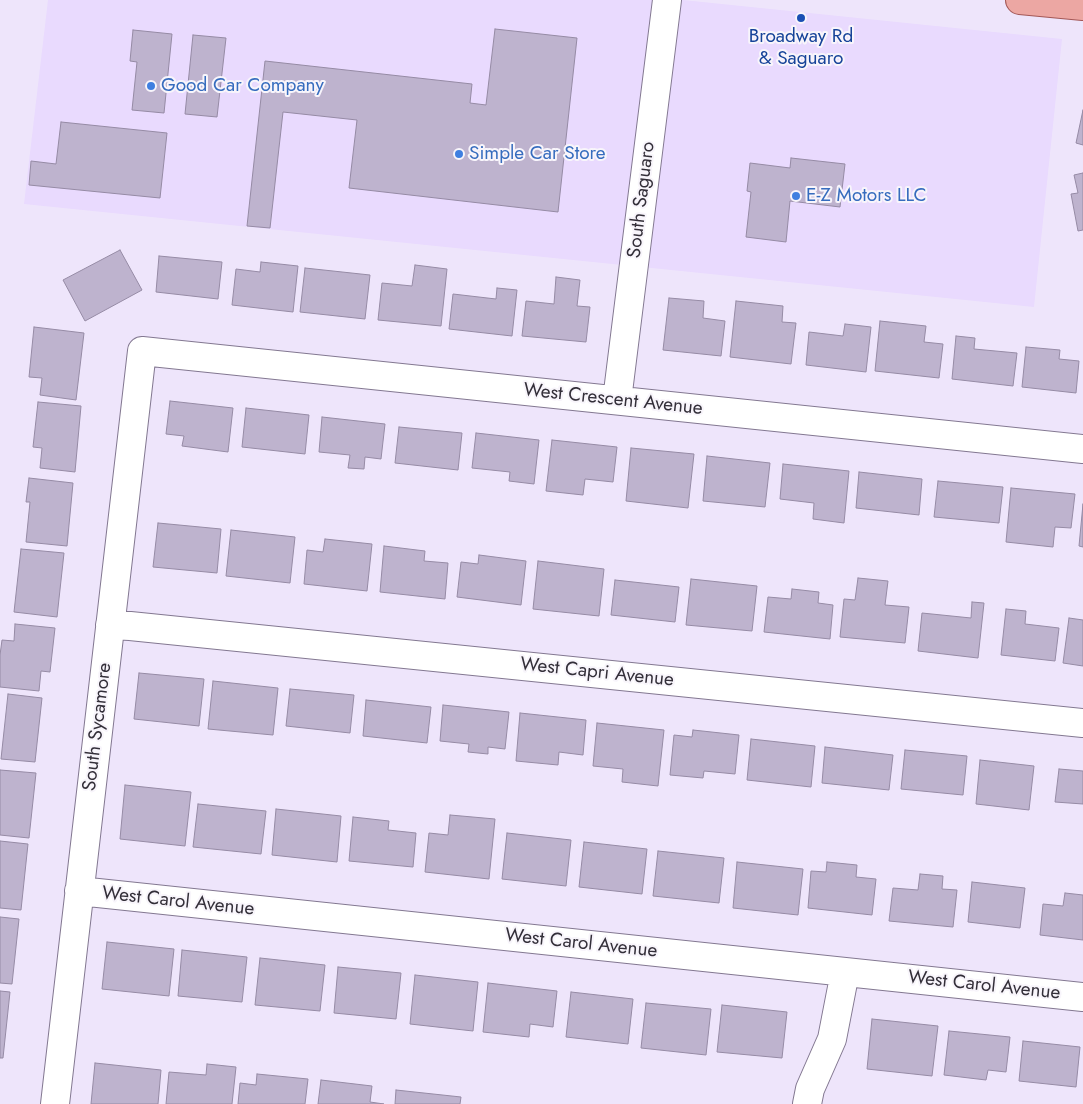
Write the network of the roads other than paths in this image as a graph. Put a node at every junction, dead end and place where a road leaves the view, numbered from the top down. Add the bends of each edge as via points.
1 (667, 0) edge
2 (1020, 0) edge
3 (1083, 6) edge
4 (142, 350) joint
5 (618, 400) junction
6 (1083, 449) edge
7 (110, 625) junction
8 (1083, 723) edge
9 (79, 891) junction
10 (845, 972) junction
11 (1083, 997) edge
12 (55, 1104) edge
13 (807, 1104) edge

1 - 5 street, South Saguaro
2 - 3 main road
4 - 5 street, West Crescent Avenue
4 - 7 street, South Sycamore
5 - 6 street, West Crescent Avenue
7 - 8 street, West Capri Avenue
7 - 9 street, South Sycamore
9 - 10 street, West Carol Avenue
9 - 12 street, South Sycamore
10 - 11 street, West Carol Avenue
10 - 13 street via 832,1039 810,1089

